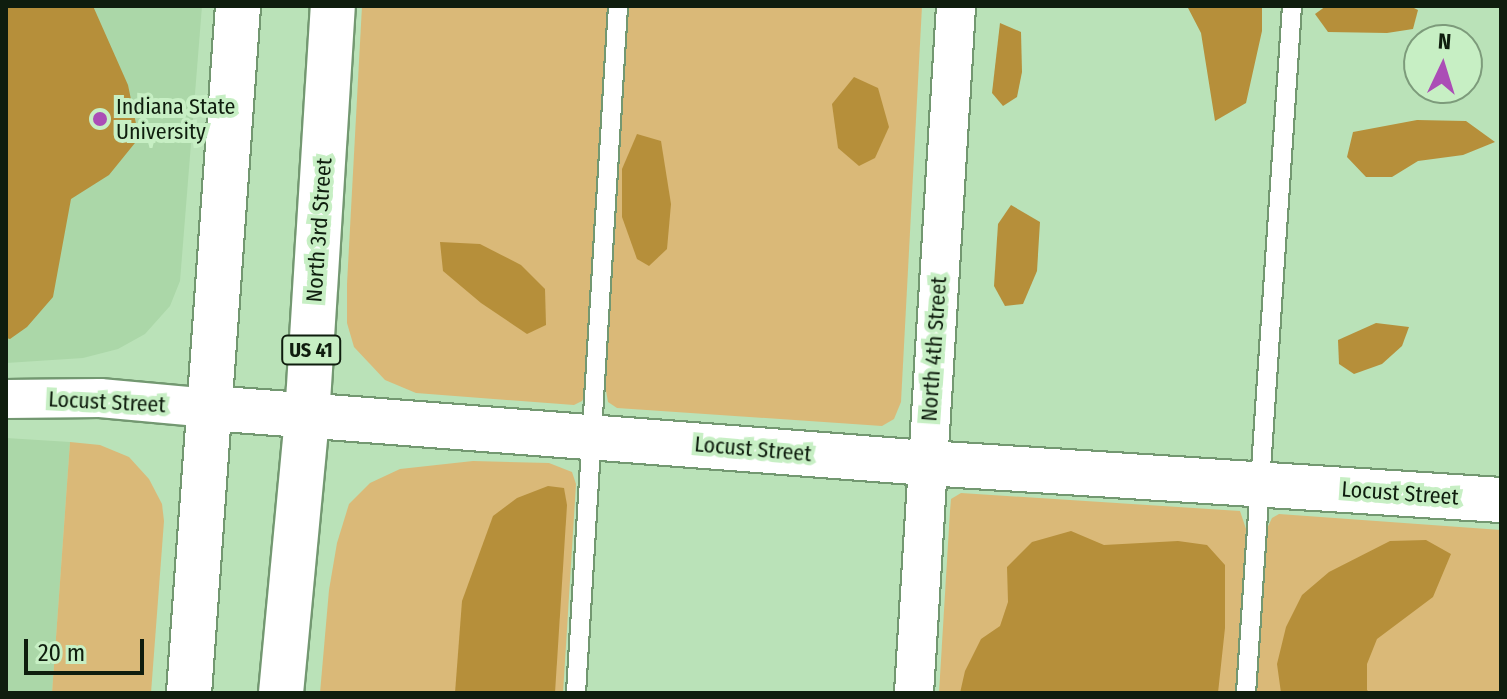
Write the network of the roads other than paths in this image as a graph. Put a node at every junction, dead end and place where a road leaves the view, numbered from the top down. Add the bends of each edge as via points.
1 (238, 6) edge
2 (333, 6) edge
3 (618, 6) edge
4 (956, 6) edge
5 (1292, 6) edge
6 (6, 399) edge
7 (210, 408) junction
8 (307, 417) junction
9 (592, 436) junction
10 (927, 463) junction
11 (1258, 483) junction
12 (1501, 500) edge
13 (189, 693) edge
14 (281, 693) edge
15 (576, 693) edge
16 (914, 693) edge
17 (1246, 693) edge

1 - 7 main road
2 - 8 main road, North 3rd Street / US 41
3 - 9 lane
4 - 10 street, North 4th Street
5 - 11 lane
6 - 7 street, Locust Street via 100,398
7 - 8 main road, Locust Street
7 - 13 main road
8 - 9 main road, Locust Street
8 - 14 main road, North 3rd Street / US 41
9 - 10 main road, Locust Street
9 - 15 lane
10 - 11 main road, Locust Street
10 - 16 street, North 4th Street
11 - 12 main road, Locust Street
11 - 17 lane

